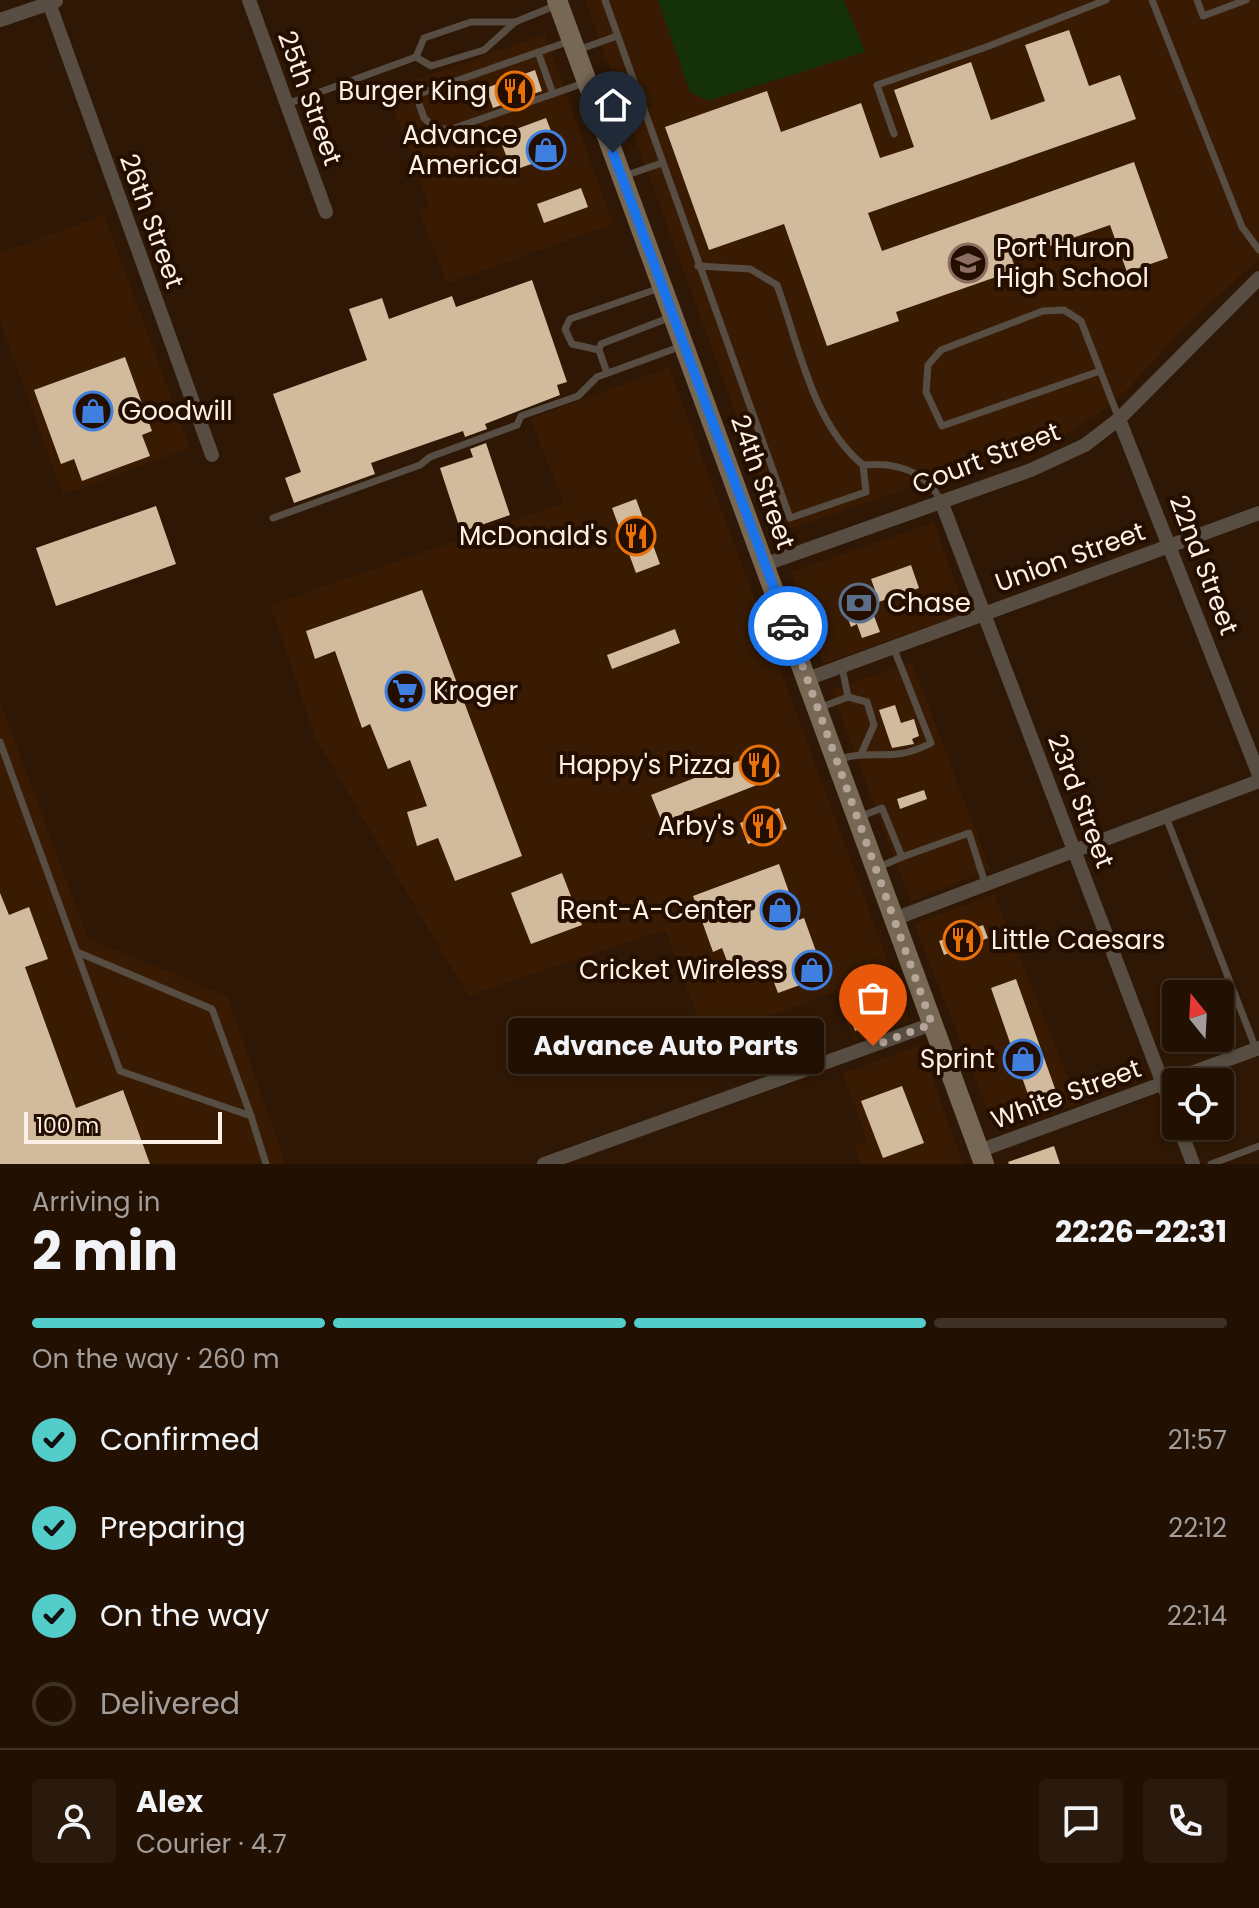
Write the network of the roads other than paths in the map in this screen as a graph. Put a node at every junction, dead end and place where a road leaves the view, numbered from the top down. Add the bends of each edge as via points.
1 (249, 0) edge
2 (605, 0) edge
3 (1106, 0) edge
4 (1152, 0) edge
5 (1197, 0) edge
6 (1246, 0) edge
7 (53, 2) edge
8 (558, 2) edge
9 (0, 20) edge
10 (515, 22) junction
11 (617, 36) junction
12 (574, 46) junction
13 (538, 52) junction
14 (416, 57) junction
15 (587, 81) junction
16 (553, 94) junction
17 (287, 104) junction
18 (894, 134) dead end
19 (662, 163) junction
20 (622, 177) junction
21 (326, 212) dead end
22 (1259, 250) edge
23 (698, 266) junction
24 (1259, 278) edge
25 (663, 287) junction
26 (674, 316) junction
27 (684, 345) junction
28 (599, 350) junction
29 (1100, 371) junction
30 (607, 373) junction
31 (1119, 419) junction
32 (212, 455) dead end
33 (863, 465) junction
34 (941, 501) junction
35 (1259, 513) edge
36 (273, 518) dead end
37 (1171, 546) junction
38 (766, 564) junction
39 (984, 614) junction
40 (894, 649) junction
41 (842, 667) junction
42 (807, 679) junction
43 (848, 697) junction
44 (817, 709) junction
45 (0, 742) edge
46 (862, 752) junction
47 (836, 760) junction
48 (1259, 775) edge
49 (1259, 781) edge
50 (1166, 817) junction
51 (857, 818) junction
52 (1074, 851) junction
53 (902, 857) junction
54 (875, 868) junction
55 (985, 883) junction
56 (894, 919) junction
57 (77, 952) junction
58 (932, 1024) junction
59 (1258, 1049) edge
60 (1205, 1068) edge
61 (1162, 1080) edge
62 (1162, 1083) edge
63 (251, 1116) junction
64 (1184, 1140) edge
65 (1259, 1146) edge
66 (982, 1158) edge
67 (266, 1164) edge
68 (544, 1164) edge
69 (1193, 1164) edge
70 (1211, 1164) edge

1 - 17 street, 25th Street
2 - 11 lane
3 - 18 lane via 877,85
4 - 22 lane via 1242,227
5 - 6 lane via 1203,16
7 - 9 street
7 - 32 street, 26th Street
8 - 10 lane
8 - 12 street, 24th Street
10 - 14 lane via 471,22 424,38
10 - 14 lane via 484,50 431,66
11 - 12 lane
11 - 19 lane
12 - 13 lane
12 - 15 street, 24th Street
13 - 16 lane
13 - 16 lane via 416,95 424,118 436,129 452,129
14 - 17 lane
15 - 16 lane
15 - 20 street, 24th Street
17 - 21 street, 25th Street
19 - 20 lane
19 - 23 lane
20 - 25 street, 24th Street
23 - 33 lane via 750,269 777,285 826,422
23 - 33 lane via 790,518 866,492
24 - 31 street, Court Street
25 - 26 street, 24th Street
25 - 28 lane via 570,319 565,329 572,344
26 - 27 street, 24th Street
26 - 28 lane via 601,344
27 - 30 lane
27 - 38 street, 24th Street
28 - 30 lane
29 - 29 lane via 1081,321 1064,310 1043,311 941,350 928,365 926,392 942,426
29 - 31 lane
30 - 36 lane via 578,396 521,416 517,425
31 - 34 street, Court Street via 1059,459
31 - 37 street, 22nd Street
33 - 34 lane via 886,463 923,475
34 - 38 street, Court Street
34 - 39 street, 23rd Street
35 - 37 street, Union Street
37 - 39 street, Union Street
37 - 48 street, 22nd Street
38 - 42 street, 24th Street
39 - 40 street, Union Street
39 - 52 street, 23rd Street
40 - 41 street, Union Street
40 - 46 lane via 931,743 895,757
41 - 42 street, Union Street
41 - 43 lane
42 - 44 street, 24th Street
43 - 44 lane
43 - 46 lane via 867,702 874,725
44 - 47 street, 24th Street
45 - 57 lane
46 - 47 lane
47 - 51 street, 24th Street
49 - 50 street
50 - 52 street
50 - 59 lane
51 - 53 lane via 882,808
51 - 54 street, 24th Street
52 - 55 street
52 - 61 street, 23rd Street
53 - 54 lane
53 - 55 lane via 969,833
54 - 56 street, 24th Street
55 - 56 street
56 - 58 street, 24th Street
57 - 63 lane via 212,1009
57 - 63 lane via 120,1071
58 - 66 street, 24th Street
58 - 68 street
59 - 60 street, White Street
62 - 66 street, White Street
63 - 67 lane
64 - 69 street
65 - 70 lane

